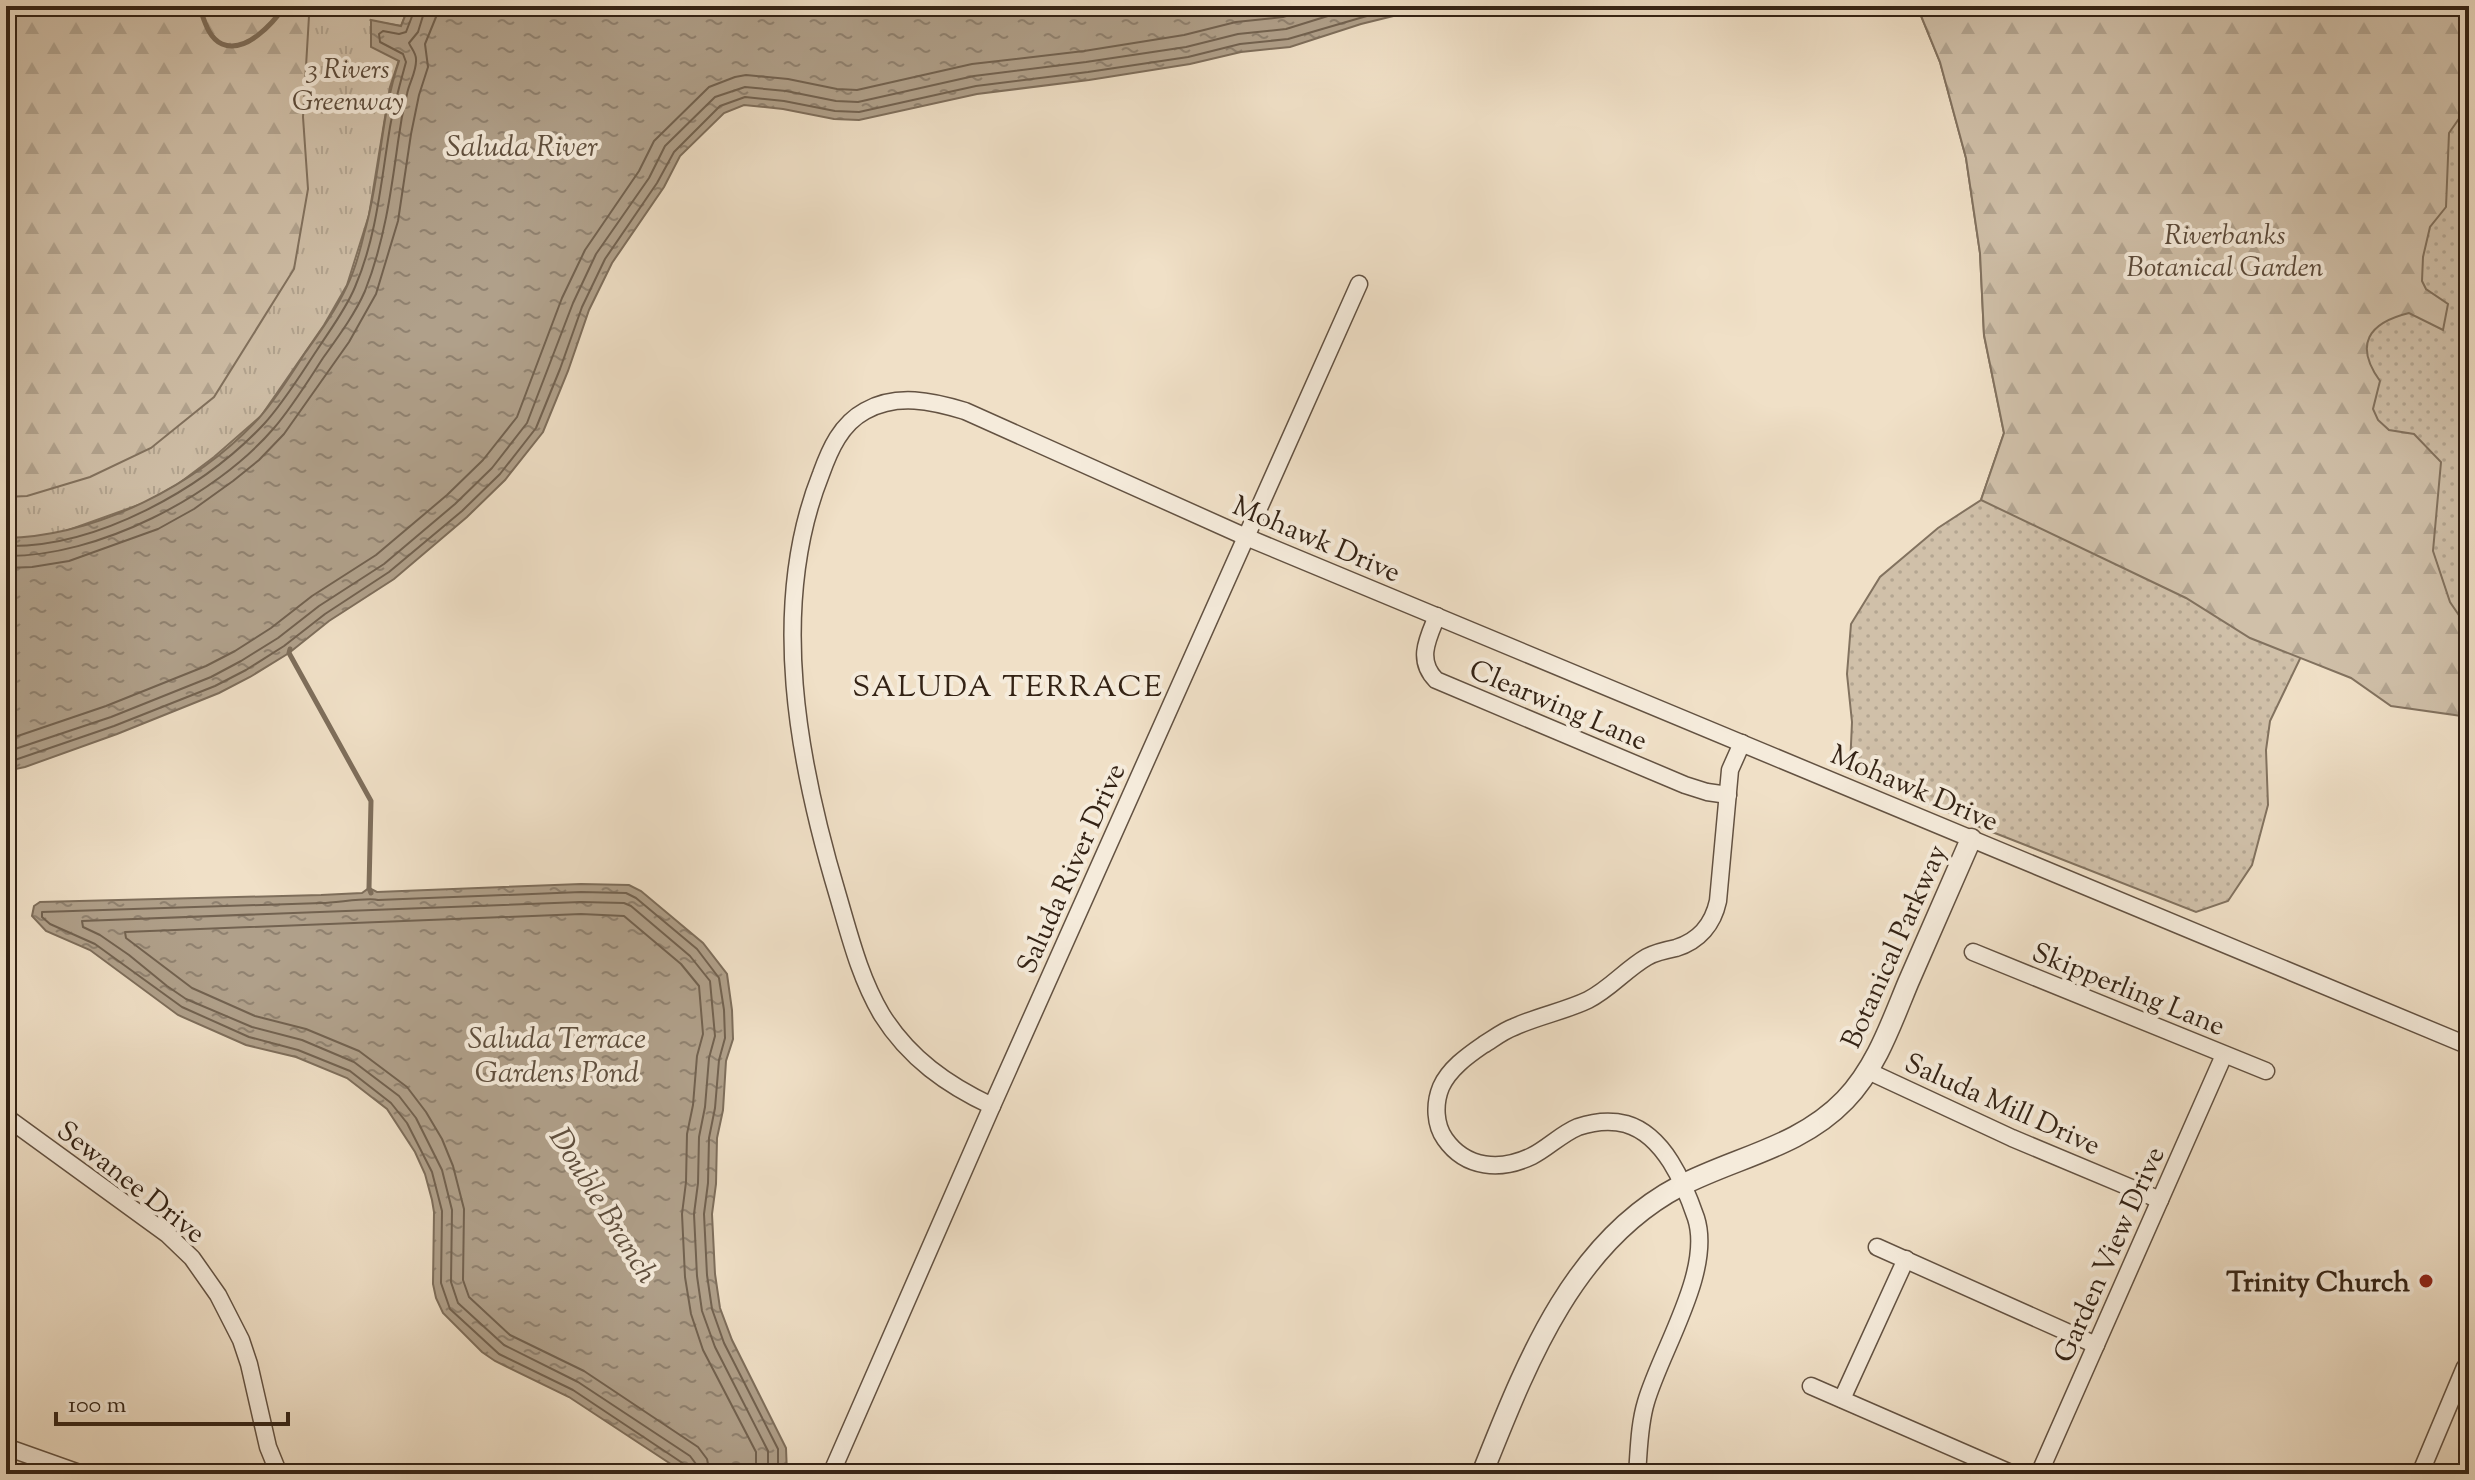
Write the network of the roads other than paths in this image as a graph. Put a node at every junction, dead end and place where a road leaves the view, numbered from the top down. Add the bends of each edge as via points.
1 (1359, 284) dead end
2 (1246, 537) junction
3 (1437, 616) junction
4 (1742, 743) junction
5 (1728, 795) junction
6 (1971, 839) junction
7 (1973, 952) dead end
8 (2468, 1043) edge
9 (2224, 1055) junction
10 (1868, 1071) junction
11 (2266, 1071) dead end
12 (992, 1106) junction
13 (6, 1117) edge
14 (1682, 1185) junction
15 (2160, 1200) junction
16 (1877, 1247) dead end
17 (1906, 1259) junction
18 (2096, 1345) junction
19 (2469, 1369) edge
20 (1811, 1386) dead end
21 (1842, 1399) junction
22 (6, 1447) edge
23 (82, 1474) edge
24 (279, 1474) edge
25 (831, 1474) edge
26 (1482, 1474) edge
27 (1637, 1474) edge
28 (2013, 1474) edge
29 (2039, 1474) edge
30 (2420, 1474) edge

1 - 2 street, Saluda River Drive
2 - 3 street, Mohawk Drive
2 - 12 street, Saluda River Drive
2 - 12 street, Mohawk Drive via 936,402 896,401 868,409 842,430 825,461 802,533 793,637 797,722 818,831 859,967 883,1017 930,1070
3 - 4 street, Mohawk Drive
3 - 5 street, Clearwing Lane via 1425,656 1431,675 1443,684 1685,785
4 - 5 street via 1732,762
4 - 6 street, Mohawk Drive
5 - 14 street via 1718,901 1706,928 1688,943 1650,955 1587,1001 1502,1033 1455,1067 1437,1099 1441,1133 1469,1161 1494,1166 1519,1161 1577,1128 1612,1122 1647,1134
6 - 8 street, Mohawk Drive
6 - 10 street, Botanical Parkway
7 - 9 street, Skipperling Lane
9 - 11 street, Skipperling Lane
9 - 15 street, Garden View Drive
10 - 14 street, Botanical Parkway via 1833,1112 1797,1137
10 - 15 street, Saluda Mill Drive
12 - 25 street, Saluda River Drive
13 - 24 street, Sewanee Drive via 167,1234 192,1258 241,1340
14 - 26 street, Botanical Parkway via 1633,1218 1579,1275 1540,1342
14 - 27 street via 1697,1223 1696,1269 1646,1400
15 - 18 street, Garden View Drive
16 - 17 street
17 - 18 street
17 - 21 street
18 - 29 street, Garden View Drive
19 - 30 street via 2465,1367
20 - 21 street
21 - 28 street
22 - 23 street

